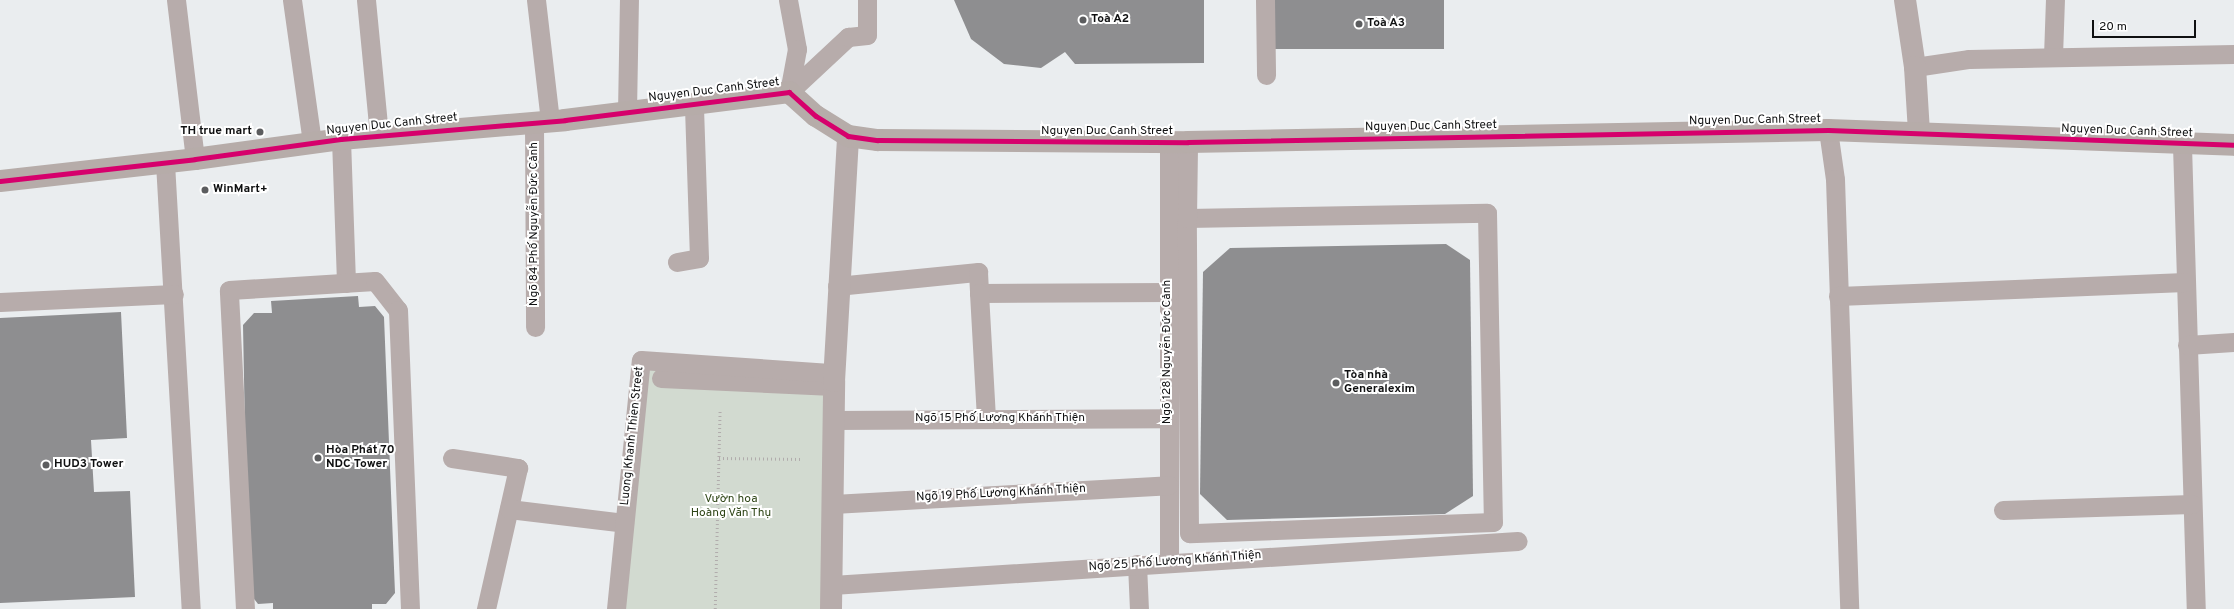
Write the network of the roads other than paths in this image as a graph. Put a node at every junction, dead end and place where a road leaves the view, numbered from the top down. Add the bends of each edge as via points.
1 (176, 0) edge
2 (292, 0) edge
3 (366, 0) edge
4 (536, 0) edge
5 (629, 0) edge
6 (788, 0) edge
7 (867, 0) edge
8 (1265, 0) edge
9 (1905, 0) edge
10 (2055, 0) edge
11 (2234, 54) edge
12 (2053, 56) junction
13 (1916, 67) junction
14 (1266, 75) dead end
15 (789, 92) junction
16 (694, 104) junction
17 (627, 112) junction
18 (542, 121) junction
19 (1828, 130) junction
20 (1919, 132) junction
21 (379, 135) junction
22 (848, 136) junction
23 (341, 139) junction
24 (1178, 142) junction
25 (312, 143) junction
26 (2182, 145) junction
27 (2234, 145) edge
28 (196, 160) junction
29 (165, 163) junction
30 (0, 181) edge
31 (1187, 218) junction
32 (677, 262) dead end
33 (2185, 282) junction
34 (346, 283) junction
35 (837, 286) junction
36 (1168, 292) junction
37 (979, 293) junction
38 (174, 294) junction
39 (1838, 296) junction
40 (0, 302) edge
41 (536, 327) dead end
42 (2234, 342) edge
43 (2187, 344) junction
44 (661, 378) dead end
45 (834, 380) junction
46 (1167, 418) junction
47 (986, 419) junction
48 (833, 420) junction
49 (452, 458) dead end
50 (1168, 485) junction
51 (833, 504) junction
52 (2192, 504) junction
53 (510, 509) junction
54 (2004, 510) dead end
55 (624, 523) junction
56 (1518, 541) dead end
57 (1169, 562) junction
58 (1137, 564) junction
59 (832, 585) junction
60 (191, 609) edge
61 (245, 609) edge
62 (410, 609) edge
63 (486, 609) edge
64 (616, 609) edge
65 (831, 609) edge
66 (1140, 609) edge
67 (1849, 609) edge
68 (2196, 609) edge

1 - 28 lane
2 - 25 lane
3 - 21 lane
4 - 18 lane, Ngõ 84 Phố Nguyễn Đức Cảnh
5 - 17 lane
6 - 15 lane via 798,49
7 - 15 lane via 867,35 848,37
8 - 14 lane
9 - 13 street
10 - 12 lane
11 - 12 lane
12 - 13 lane via 1969,59
13 - 20 street
15 - 16 street, Nguyen Duc Canh Street
15 - 22 street, Nguyen Duc Canh Street via 816,116
16 - 17 street, Nguyen Duc Canh Street
16 - 32 lane via 699,258
17 - 18 street, Nguyen Duc Canh Street
18 - 21 street, Nguyen Duc Canh Street
18 - 41 lane, Ngõ 84 Phố Nguyễn Đức Cảnh
19 - 20 street, Nguyen Duc Canh Street
19 - 24 street, Nguyen Duc Canh Street
19 - 39 lane via 1835,179
20 - 26 street, Nguyen Duc Canh Street
21 - 23 street, Nguyen Duc Canh Street
22 - 24 street, Nguyen Duc Canh Street via 878,140
22 - 35 street
23 - 25 street, Nguyen Duc Canh Street
23 - 34 lane
24 - 31 lane
24 - 36 lane, Ngõ 128 Nguyễn Đức Cảnh
25 - 28 street, Nguyen Duc Canh Street
26 - 27 street, Nguyen Duc Canh Street
26 - 33 lane
28 - 29 street, Nguyen Duc Canh Street
29 - 30 street, Nguyen Duc Canh Street
29 - 38 lane
31 - 31 lane via 1189,533 1493,522 1487,213
33 - 39 lane
33 - 43 lane
34 - 61 lane via 229,290
34 - 62 lane via 375,281 398,310
35 - 37 lane via 978,272
35 - 45 street
36 - 37 lane
36 - 46 lane, Ngõ 128 Nguyễn Đức Cảnh
37 - 47 lane
38 - 40 lane
38 - 60 lane
39 - 67 lane
42 - 43 lane
43 - 52 lane
44 - 45 lane
45 - 48 street
45 - 55 lane, Luong Khanh Thien Street via 641,360
46 - 47 lane, Ngõ 15 Phố Lương Khánh Thiện
46 - 50 lane, Ngõ 128 Nguyễn Đức Cảnh
47 - 48 lane, Ngõ 15 Phố Lương Khánh Thiện
48 - 51 street
49 - 53 lane via 518,468
50 - 51 lane, Ngõ 19 Phố Lương Khánh Thiện
50 - 57 lane, Ngõ 128 Nguyễn Đức Cảnh
51 - 59 street
52 - 54 lane
52 - 68 lane
53 - 55 lane
53 - 63 lane
55 - 64 lane, Luong Khanh Thien Street
56 - 57 lane, Ngõ 25 Phố Lương Khánh Thiện
57 - 58 lane, Ngõ 25 Phố Lương Khánh Thiện
58 - 59 lane, Ngõ 25 Phố Lương Khánh Thiện
58 - 66 lane
59 - 65 street

